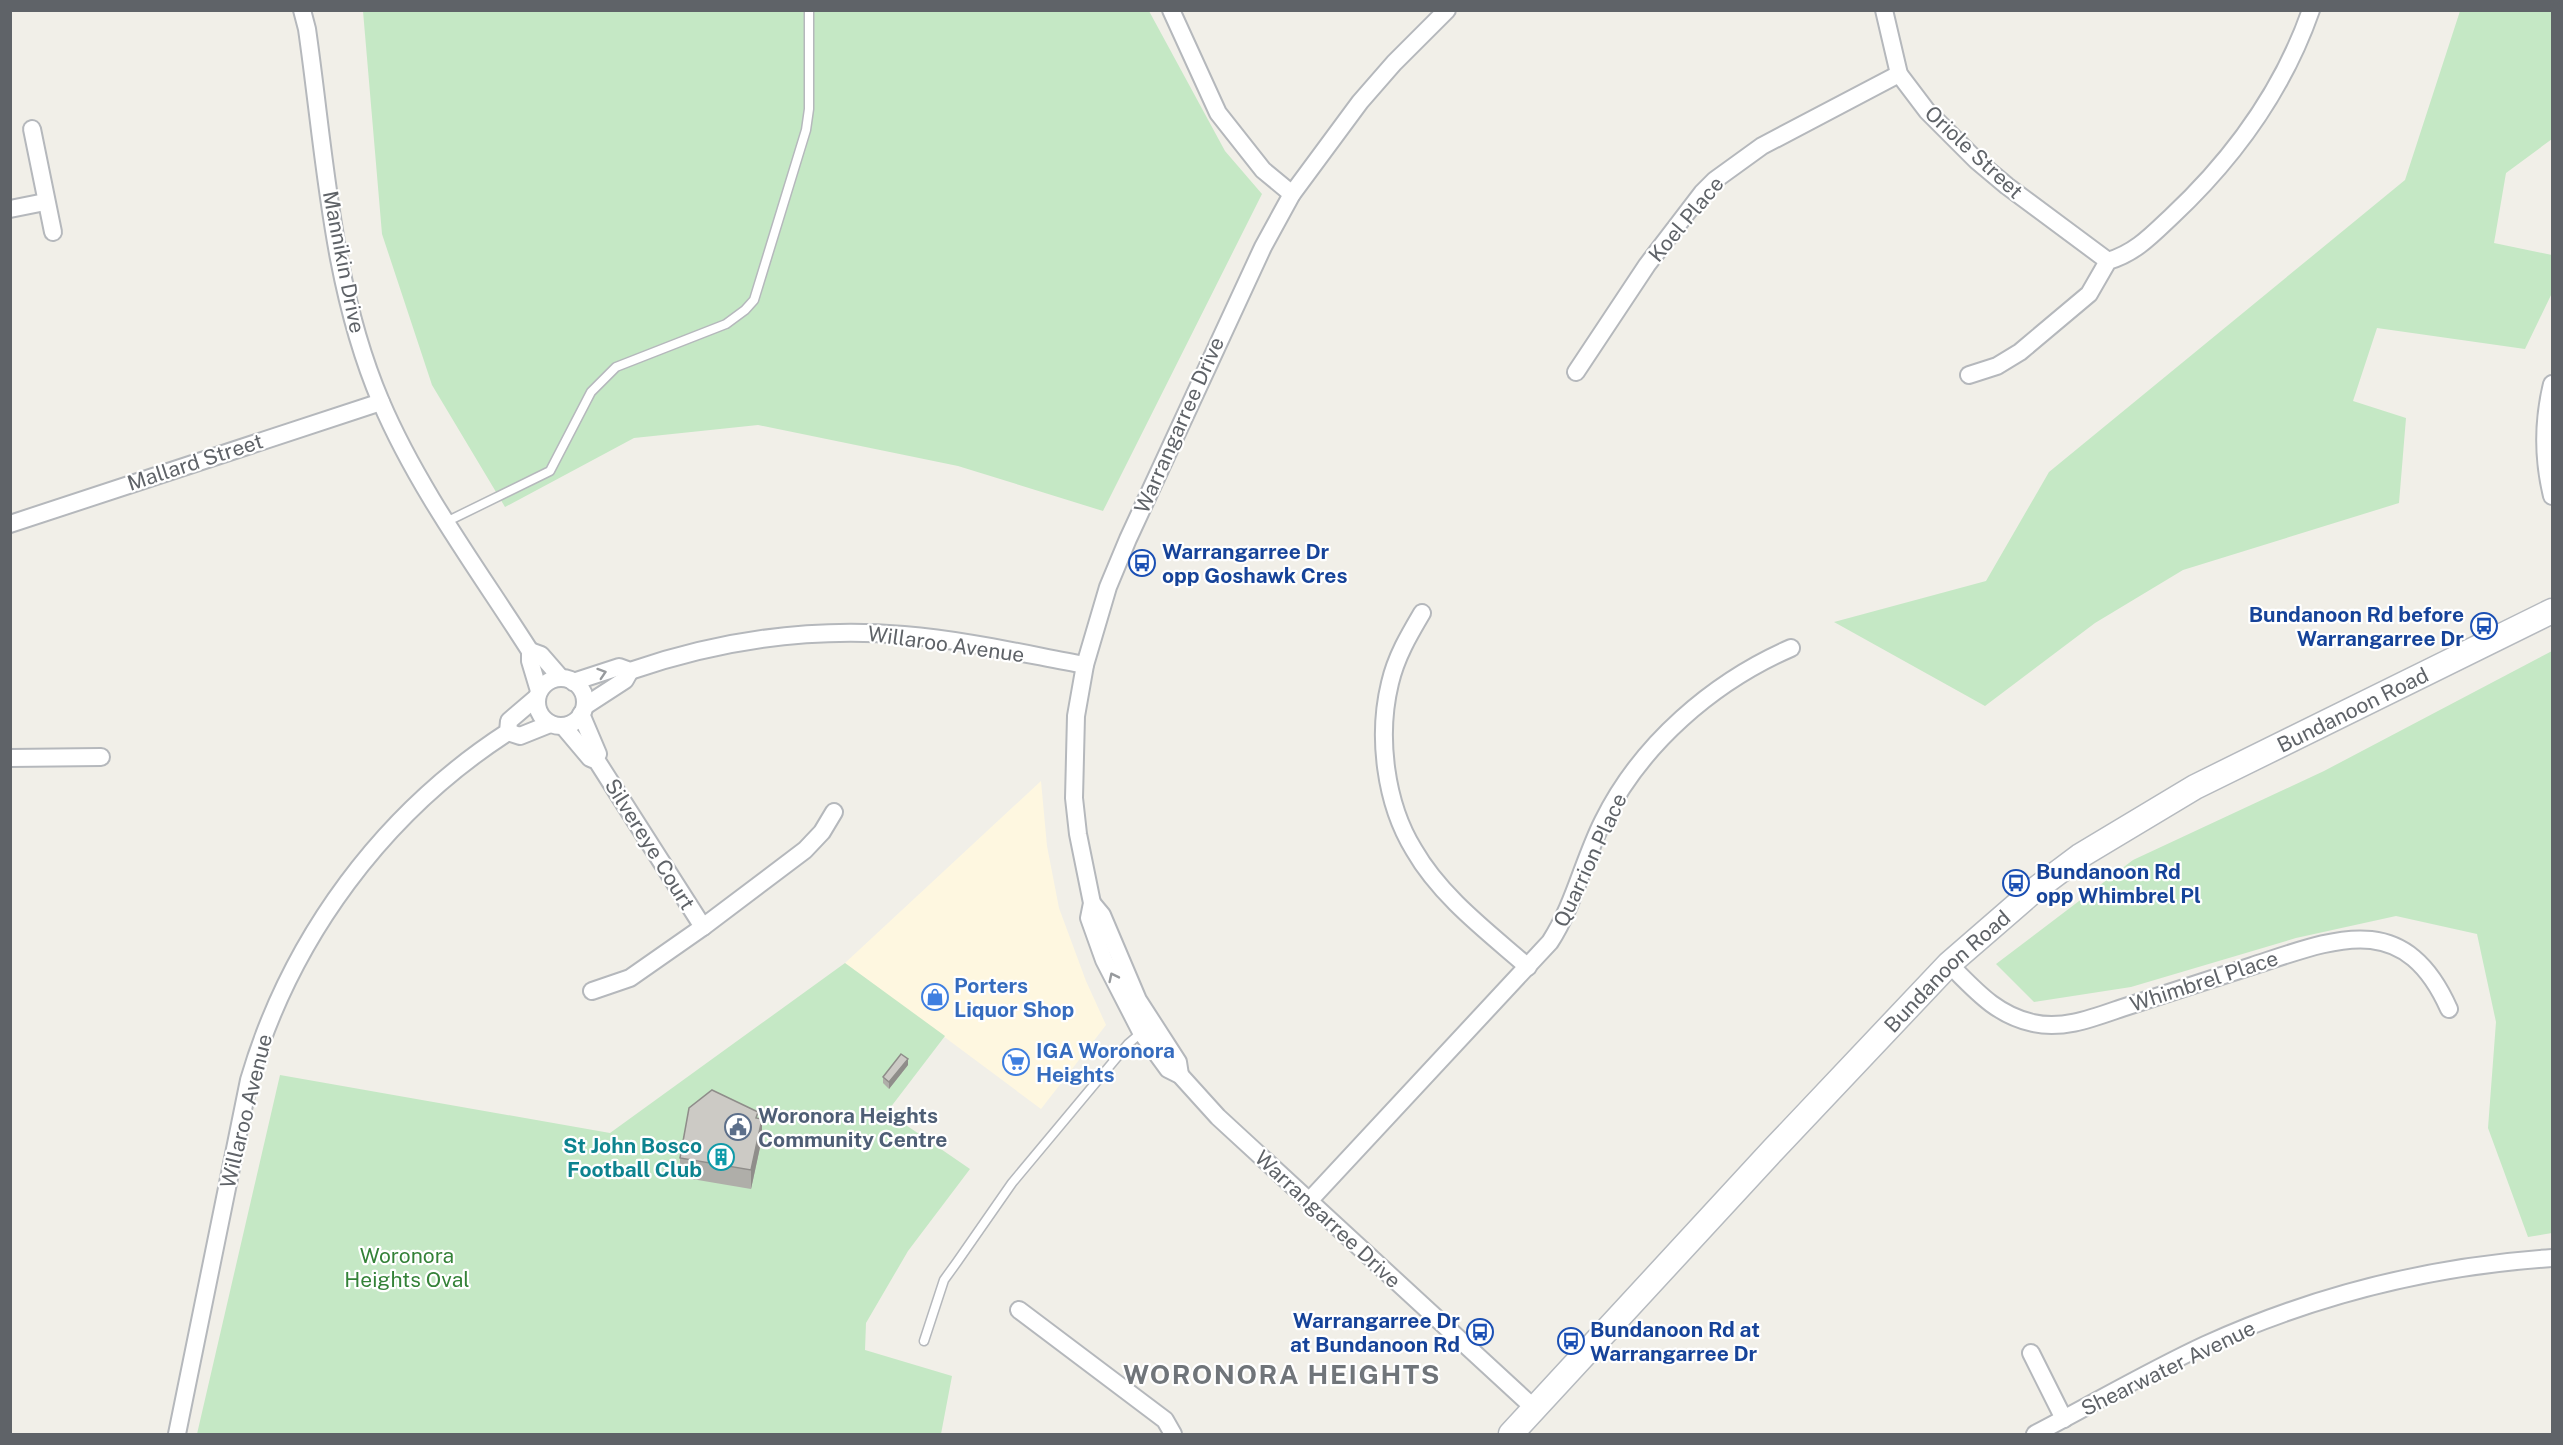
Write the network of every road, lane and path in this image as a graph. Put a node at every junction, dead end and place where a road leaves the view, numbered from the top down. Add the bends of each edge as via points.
1 (302, 10) edge
2 (809, 10) edge
3 (1171, 10) edge
4 (1448, 10) edge
5 (1884, 10) edge
6 (2311, 10) edge
7 (1899, 74) junction
8 (32, 129) dead end
9 (1292, 194) junction
10 (45, 202) junction
11 (10, 209) edge
12 (53, 232) dead end
13 (2108, 261) junction
14 (1576, 372) dead end
15 (1969, 375) dead end
16 (2553, 384) edge
17 (381, 402) junction
18 (2553, 496) edge
19 (447, 521) junction
20 (10, 524) edge
21 (2553, 611) edge
22 (1422, 613) dead end
23 (1791, 648) dead end
24 (530, 651) junction
25 (1085, 665) junction
26 (630, 671) junction
27 (567, 680) junction
28 (538, 694) junction
29 (583, 710) junction
30 (557, 725) junction
31 (508, 732) junction
32 (101, 757) dead end
33 (10, 758) edge
34 (597, 761) junction
35 (834, 812) dead end
36 (703, 927) junction
37 (1950, 964) junction
38 (1528, 967) junction
39 (592, 991) dead end
40 (2449, 1009) dead end
41 (1147, 1029) junction
42 (1310, 1201) junction
43 (2553, 1258) edge
44 (1019, 1310) dead end
45 (924, 1341) dead end
46 (2031, 1353) dead end
47 (1534, 1408) junction
48 (2064, 1419) junction
49 (177, 1434) edge
50 (1173, 1434) edge
51 (1511, 1434) edge
52 (2035, 1434) edge

1 - 17 street, Mannikin Drive via 342,275
2 - 19 lane via 806,130 754,300 726,324 616,367 591,392 550,471
3 - 9 street via 1218,113 1263,170
4 - 9 street, Warrangarree Drive via 1360,102
5 - 7 street, Oriole Street
6 - 13 street via 2283,76 2223,164 2139,247
7 - 13 street, Oriole Street via 1927,111 1976,160
7 - 14 street, Koel Place via 1762,146 1715,180 1647,265
8 - 10 street
9 - 25 street, Warrangarree Drive via 1238,295 1128,540 1108,586
10 - 11 street
10 - 12 street
13 - 15 street via 2089,294 2020,352 1997,366
16 - 18 street via 2545,434 2546,471
17 - 19 street, Mannikin Drive
17 - 20 street, Mallard Street
19 - 24 street, Mannikin Drive
21 - 37 street, Bundanoon Road via 2195,787 2138,819 2032,892
22 - 38 street via 1397,660 1390,683 1384,733 1392,792 1413,850 1434,879
23 - 38 street, Quarrion Place via 1733,678 1674,726 1648,755 1604,820 1563,922
24 - 27 street, Mannikin Drive via 542,655
24 - 28 street, Mannikin Drive
25 - 26 street, Willaroo Avenue via 906,635 821,632 704,648
25 - 41 street, Warrangarree Drive via 1076,716 1074,798 1078,834 1092,903 1102,915
27 -> 26 street, Willaroo Avenue via 619,667
26 - 29 street, Willaroo Avenue via 625,680
27 - 28 street via 548,682
27 - 29 street via 583,694
28 - 30 street via 541,716
28 - 31 street, Willaroo Avenue via 509,721
29 - 30 street via 574,722
29 - 34 street, Silvereye Court
30 - 31 street via 519,736
30 - 34 street, Silvereye Court
31 - 49 street, Willaroo Avenue via 441,781 387,833 322,918 284,988 249,1080
32 - 33 street
34 - 36 street, Silvereye Court
35 - 36 street, Silvereye Court via 805,850
36 - 39 street, Silvereye Court via 630,978
37 - 40 street, Whimbrel Place via 1988,1004 2007,1016 2052,1026 2107,1013 2322,943 2363,938 2391,945 2414,958 2428,971
37 - 47 street, Bundanoon Road
38 - 42 street, Quarrion Place
41 - 42 street, Warrangarree Drive via 1178,1062 1180,1075 1218,1117
41 - 45 lane via 1128,1044 1012,1183 944,1280
42 - 47 street, Warrangarree Drive
43 - 48 street, Shearwater Avenue via 2395,1280 2297,1309 2202,1346
44 - 50 street via 1165,1420
46 - 48 street, Shearwater Avenue
47 - 51 street, Bundanoon Road
48 - 52 street, Shearwater Avenue

